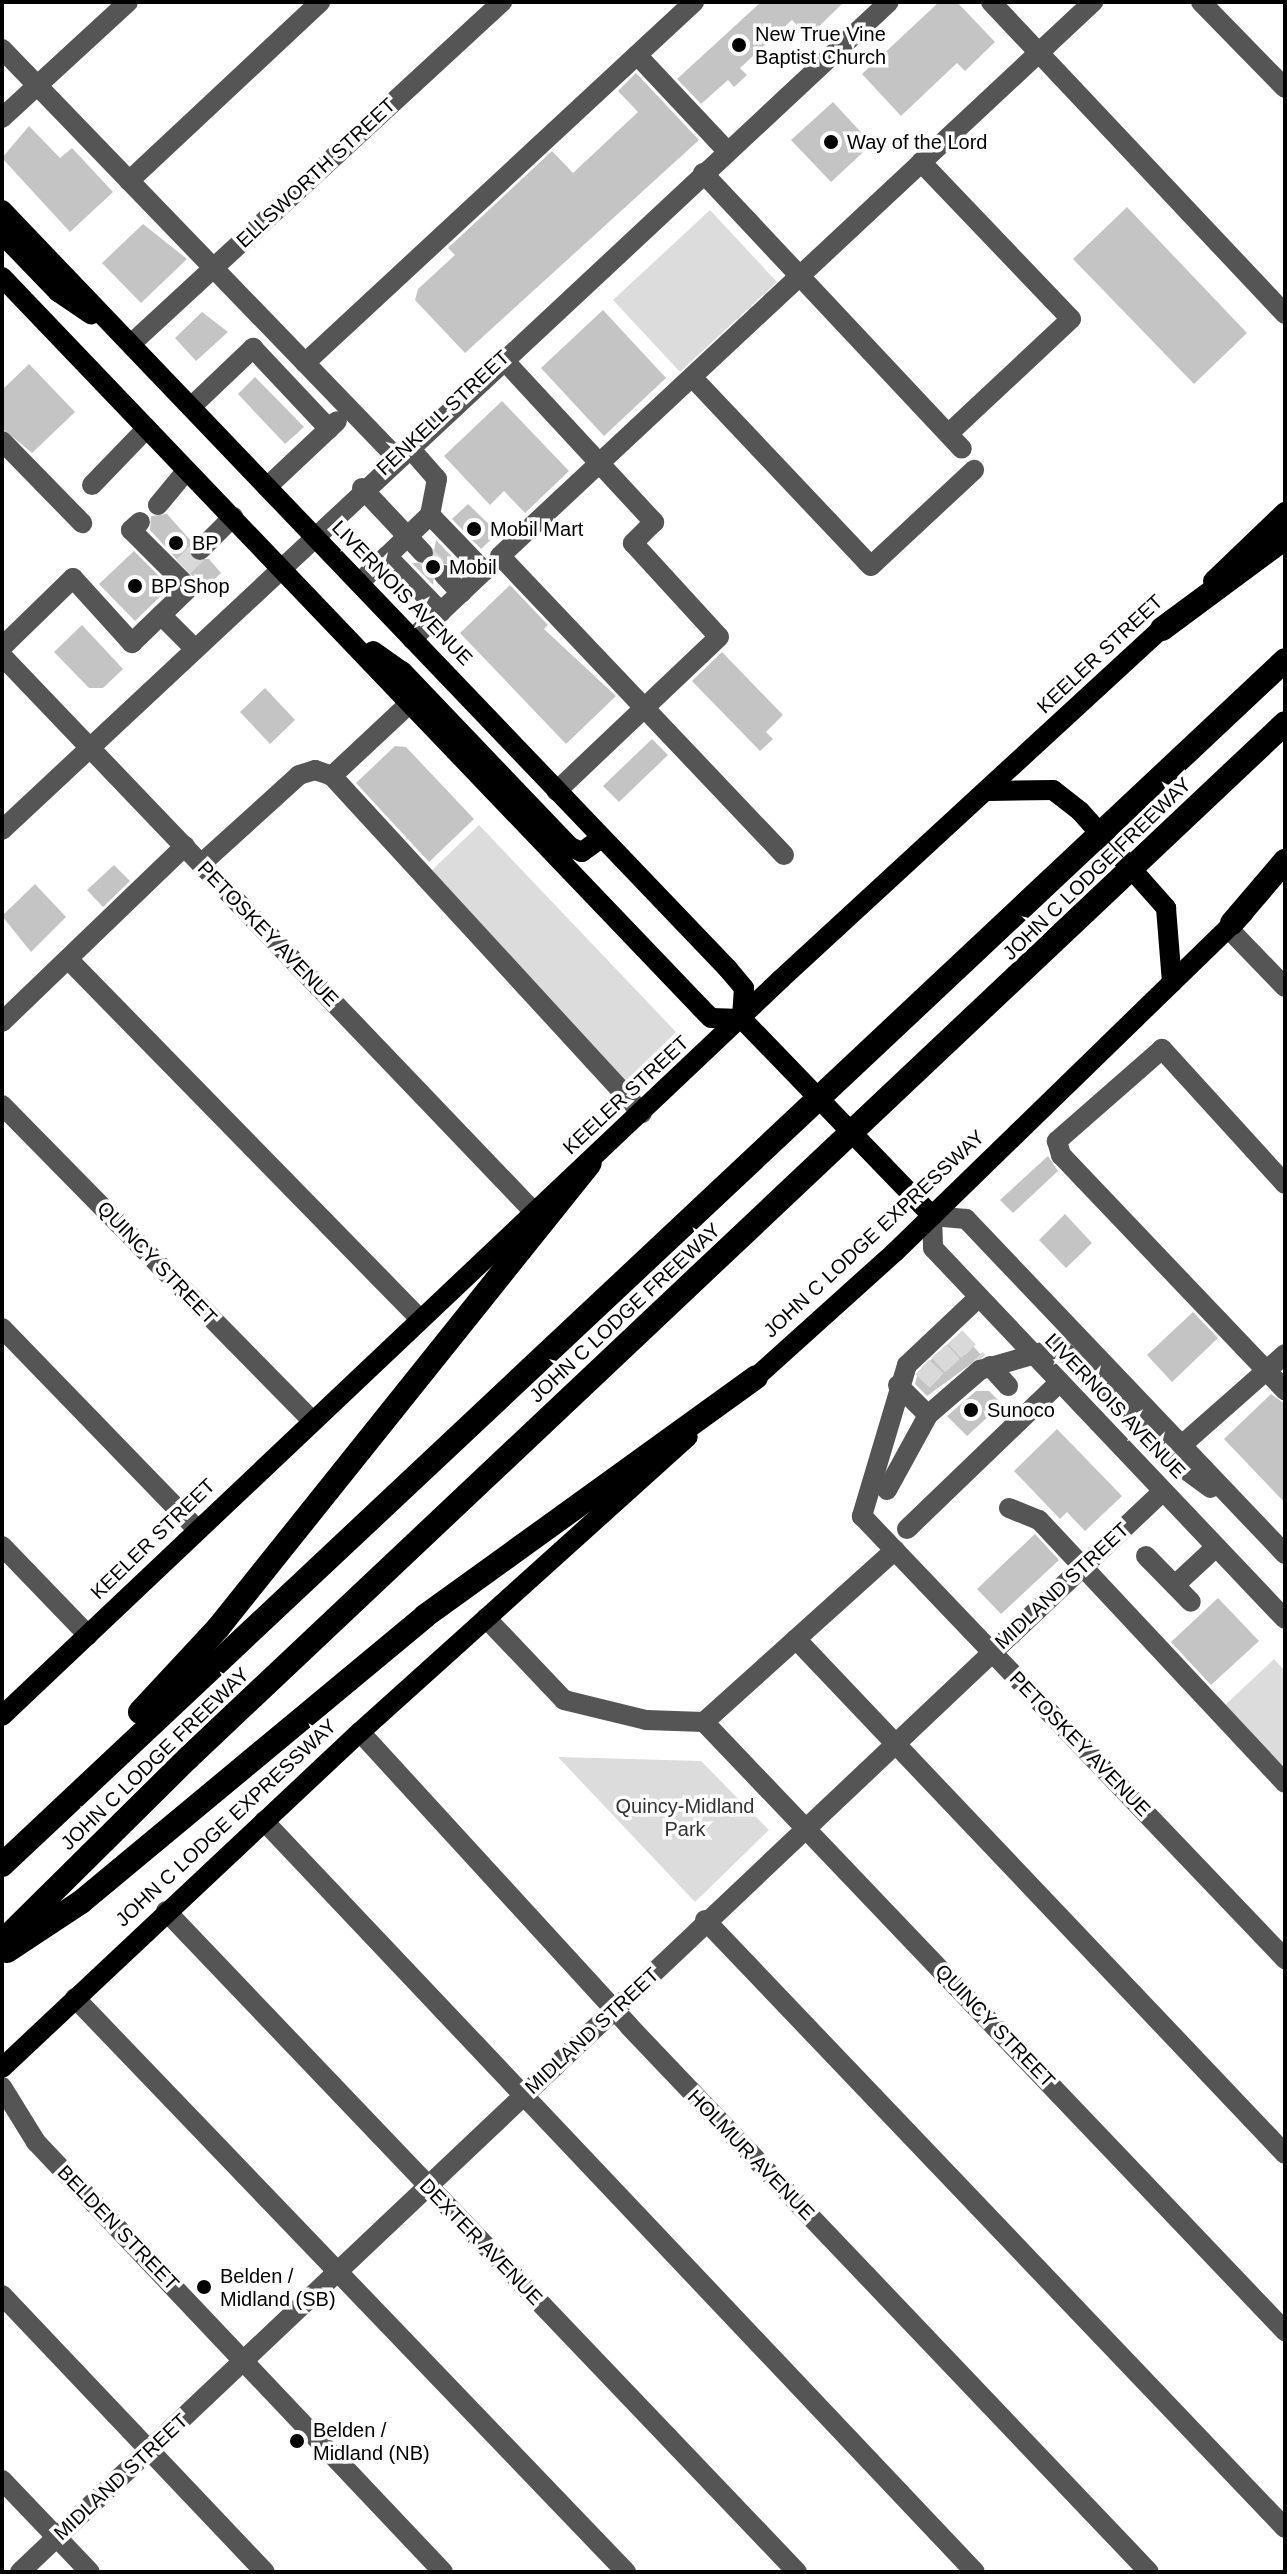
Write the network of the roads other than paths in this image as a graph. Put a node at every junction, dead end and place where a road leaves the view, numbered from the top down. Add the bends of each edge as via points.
1 (128, 2) edge
2 (320, 2) edge
3 (502, 2) edge
4 (694, 2) edge
5 (889, 2) edge
6 (991, 2) edge
7 (1093, 2) edge
8 (1201, 2) edge
9 (2, 49) edge
10 (1038, 53) junction
11 (637, 55) junction
12 (37, 86) junction
13 (1285, 88) edge
14 (2, 118) edge
15 (727, 151) junction
16 (921, 162) junction
17 (703, 173) junction
18 (129, 181) junction
19 (2, 210) edge
20 (2, 234) edge
21 (213, 268) junction
22 (799, 275) junction
23 (2, 277) edge
24 (1285, 314) edge
25 (126, 339) junction
26 (502, 358) junction
27 (305, 363) junction
28 (692, 377) junction
29 (191, 407) junction
30 (350, 409) junction
31 (147, 428) junction
32 (329, 429) junction
33 (2, 441) edge
34 (402, 451) junction
35 (599, 464) junction
36 (187, 470) junction
37 (974, 470) dead end
38 (92, 485) dead end
39 (267, 487) junction
40 (362, 488) junction
41 (158, 505) dead end
42 (1285, 512) edge
43 (430, 515) junction
44 (233, 517) junction
45 (140, 522) dead end
46 (82, 523) dead end
47 (313, 535) junction
48 (408, 537) junction
49 (1285, 538) edge
50 (200, 550) tunnel mouth
51 (423, 553) tunnel mouth
52 (387, 556) junction
53 (279, 565) junction
54 (444, 575) tunnel mouth
55 (359, 583) junction
56 (461, 593) junction
57 (441, 612) junction
58 (161, 615) junction
59 (336, 625) junction
60 (1162, 629) junction
61 (412, 639) junction
62 (2, 647) edge
63 (193, 647) junction
64 (2, 656) edge
65 (1285, 660) edge
66 (410, 703) junction
67 (644, 710) junction
68 (1285, 723) edge
69 (89, 747) junction
70 (332, 776) junction
71 (557, 791) junction
72 (988, 791) junction
73 (2, 830) edge
74 (601, 838) junction
75 (185, 846) junction
76 (784, 855) dead end
77 (1285, 861) edge
78 (201, 864) junction
79 (1285, 875) edge
80 (1230, 926) junction
81 (68, 959) junction
82 (1172, 983) junction
83 (1285, 987) edge
84 (742, 1019) junction
85 (2, 1022) edge
86 (2, 1105) edge
87 (642, 1113) junction
88 (590, 1163) junction
89 (1285, 1184) edge
90 (534, 1212) junction
91 (932, 1216) junction
92 (979, 1297) junction
93 (420, 1319) junction
94 (2, 1328) edge
95 (1285, 1354) edge
96 (1034, 1355) junction
97 (975, 1369) junction
98 (1266, 1370) junction
99 (756, 1377) junction
100 (1060, 1382) junction
101 (1008, 1386) dead end
102 (896, 1390) junction
103 (1285, 1390) edge
104 (928, 1415) junction
105 (312, 1421) junction
106 (1183, 1444) junction
107 (874, 1462) junction
108 (899, 1468) junction
109 (887, 1490) dead end
110 (1163, 1491) junction
111 (1009, 1508) dead end
112 (1247, 1513) junction
113 (907, 1529) dead end
114 (198, 1530) junction
115 (2, 1546) edge
116 (1216, 1547) junction
117 (895, 1550) junction
118 (1285, 1554) edge
119 (1146, 1556) dead end
120 (1083, 1567) junction
121 (1175, 1585) junction
122 (1191, 1602) dead end
123 (486, 1618) junction
124 (1285, 1619) edge
125 (88, 1635) junction
126 (796, 1639) junction
127 (992, 1653) junction
128 (2, 1716) edge
129 (704, 1722) junction
130 (360, 1732) junction
131 (896, 1743) junction
132 (1285, 1783) edge
133 (68, 1802) junction
134 (264, 1821) junction
135 (806, 1829) junction
136 (2, 1865) edge
137 (166, 1911) junction
138 (706, 1921) junction
139 (2, 1942) edge
140 (2, 1954) edge
141 (1285, 1959) edge
142 (75, 1998) junction
143 (615, 2009) junction
144 (2, 2068) edge
145 (2, 2087) edge
146 (523, 2097) junction
147 (1285, 2154) edge
148 (429, 2186) junction
149 (339, 2270) junction
150 (2, 2295) edge
151 (1285, 2331) edge
152 (244, 2361) junction
153 (149, 2450) junction
154 (2, 2480) edge
155 (1285, 2528) edge
156 (57, 2537) junction
157 (20, 2572) edge
158 (90, 2572) edge
159 (265, 2572) edge
160 (443, 2572) edge
161 (626, 2572) edge
162 (797, 2572) edge
163 (975, 2572) edge
164 (1149, 2572) edge

1 - 12 street
2 - 18 street
3 - 21 street, ELLSWORTH STREET
4 - 11 street
5 - 15 street, FENKELL STREET
6 - 10 street
7 - 10 street
8 - 13 street
9 - 12 street
10 - 16 street
10 - 24 street
11 - 15 street
11 - 27 street
12 - 14 street
12 - 18 street
15 - 17 street, FENKELL STREET
16 - 22 street
16 - 22 street via 1071,319 955,441
17 - 22 street
17 - 26 street, FENKELL STREET
18 - 21 street
19 - 25 main road, LIVERNOIS AVENUE
20 - 25 main road via 58,292
21 - 25 street, ELLSWORTH STREET
21 - 27 street
22 - 28 street
23 - 31 main road
25 - 29 main road, LIVERNOIS AVENUE
26 - 34 street, FENKELL STREET
26 - 35 street
27 - 30 street
28 - 35 street
28 - 37 street via 871,566
29 - 32 street via 253,348
29 - 39 main road, LIVERNOIS AVENUE
30 - 32 street
30 - 34 street
31 - 36 main road
31 - 38 street
32 - 39 street
33 - 46 street
34 - 40 street, FENKELL STREET
34 - 43 street via 437,479
35 - 67 street via 654,522 633,543 719,637
35 - 67 street via 500,556
36 - 41 street
36 - 44 main road
39 - 47 main road, LIVERNOIS AVENUE
40 - 47 street, FENKELL STREET
40 - 48 street
42 - 60 main road, KEELER STREET
43 - 48 street
43 - 56 street via 484,571
44 - 50 street
44 - 53 main road
45 - 58 street via 131,530 179,570 189,588
47 - 53 street, FENKELL STREET
47 - 55 main road, LIVERNOIS AVENUE
48 - 51 street
48 - 52 street
49 - 60 highway
52 - 55 street
52 - 57 street
53 - 59 main road
53 - 63 street, FENKELL STREET
54 - 56 street
55 - 61 main road, LIVERNOIS AVENUE
56 - 57 street
57 - 61 street
58 - 62 street via 132,643 73,578
58 - 63 street
59 - 66 main road
59 - 74 main road via 402,671 570,847 582,852
60 - 72 main road, KEELER STREET
61 - 71 main road, LIVERNOIS AVENUE
63 - 69 street, FENKELL STREET
64 - 69 street, PETOSKEY AVENUE
65 - 133 highway, JOHN C LODGE FREEWAY
66 - 70 street
66 - 84 main road via 711,1018
67 - 71 street
67 - 76 street
68 - 139 highway, JOHN C LODGE FREEWAY via 188,1758
69 - 73 street, FENKELL STREET
69 - 75 street, PETOSKEY AVENUE
70 - 78 street via 315,770 299,775
70 - 87 street
71 - 74 main road, LIVERNOIS AVENUE
72 - 82 main road via 1053,790 1080,811 1156,893 1172,923
72 - 84 main road, KEELER STREET
74 - 84 main road, LIVERNOIS AVENUE via 744,988
75 - 78 street, PETOSKEY AVENUE
75 - 81 street
77 - 80 highway
78 - 90 street, PETOSKEY AVENUE
79 - 80 main road, JOHN C LODGE EXPRESSWAY
80 - 82 main road, JOHN C LODGE EXPRESSWAY
80 - 83 street
81 - 85 street
81 - 93 street
82 - 91 main road, JOHN C LODGE EXPRESSWAY
84 - 87 main road, KEELER STREET
84 - 91 main road
86 - 105 street, QUINCY STREET
87 - 88 main road, KEELER STREET
88 - 90 main road, KEELER STREET
88 - 133 highway via 218,1628
89 - 98 street via 1162,1049 1057,1141 1061,1155
90 - 93 main road, KEELER STREET
91 - 92 street, LIVERNOIS AVENUE via 933,1248
91 - 99 main road, JOHN C LODGE EXPRESSWAY
91 - 106 street, LIVERNOIS AVENUE via 966,1219
92 - 96 street, LIVERNOIS AVENUE
92 - 102 street, PETOSKEY AVENUE
93 - 105 main road, KEELER STREET
94 - 114 street
95 - 98 street
96 - 97 street
96 - 100 street, LIVERNOIS AVENUE
96 - 112 street via 1069,1350 1179,1465
97 - 101 street
97 - 104 street via 944,1390
98 - 103 street
98 - 106 street
99 - 123 main road, JOHN C LODGE EXPRESSWAY
99 - 140 highway via 425,1616 81,1902
100 - 110 street, LIVERNOIS AVENUE
100 - 113 street
102 - 104 street
102 - 107 street, PETOSKEY AVENUE
104 - 108 street
105 - 114 main road, KEELER STREET
106 - 112 street, LIVERNOIS AVENUE
107 - 108 street
107 - 117 street, PETOSKEY AVENUE via 860,1508
108 - 109 street
110 - 116 street, LIVERNOIS AVENUE
110 - 120 street, MIDLAND STREET
111 - 120 street via 1039,1520
112 - 118 street, LIVERNOIS AVENUE
114 - 125 main road, KEELER STREET
115 - 125 street
116 - 121 street
116 - 124 street, LIVERNOIS AVENUE
117 - 126 street
117 - 127 street, PETOSKEY AVENUE
119 - 121 street
120 - 127 street, MIDLAND STREET
120 - 132 street
121 - 122 street
123 - 129 street via 564,1700 646,1720
123 - 130 main road, JOHN C LODGE EXPRESSWAY
125 - 128 main road, KEELER STREET
126 - 129 street
126 - 131 street
127 - 131 street, MIDLAND STREET
127 - 141 street, PETOSKEY AVENUE
129 - 135 street, QUINCY STREET
130 - 134 main road, JOHN C LODGE EXPRESSWAY
130 - 143 street, HOLMUR AVENUE
131 - 135 street, MIDLAND STREET
131 - 147 street
133 - 136 highway, JOHN C LODGE FREEWAY
134 - 137 main road, JOHN C LODGE EXPRESSWAY
134 - 146 street
135 - 138 street, MIDLAND STREET
135 - 151 street, QUINCY STREET
137 - 142 main road, JOHN C LODGE EXPRESSWAY
137 - 148 street, DEXTER AVENUE
138 - 143 street, MIDLAND STREET
138 - 155 street
142 - 144 main road, JOHN C LODGE EXPRESSWAY
142 - 149 street
143 - 146 street, MIDLAND STREET
143 - 164 street, HOLMUR AVENUE
145 - 152 street, BELDEN STREET via 36,2142
146 - 148 street, MIDLAND STREET
146 - 163 street
148 - 149 street, MIDLAND STREET
148 - 162 street, DEXTER AVENUE
149 - 152 street, MIDLAND STREET
149 - 161 street
150 - 153 street
152 - 153 street, MIDLAND STREET
152 - 160 street, BELDEN STREET
153 - 156 street, MIDLAND STREET
153 - 159 street
154 - 156 street
156 - 157 street, MIDLAND STREET
156 - 158 street

